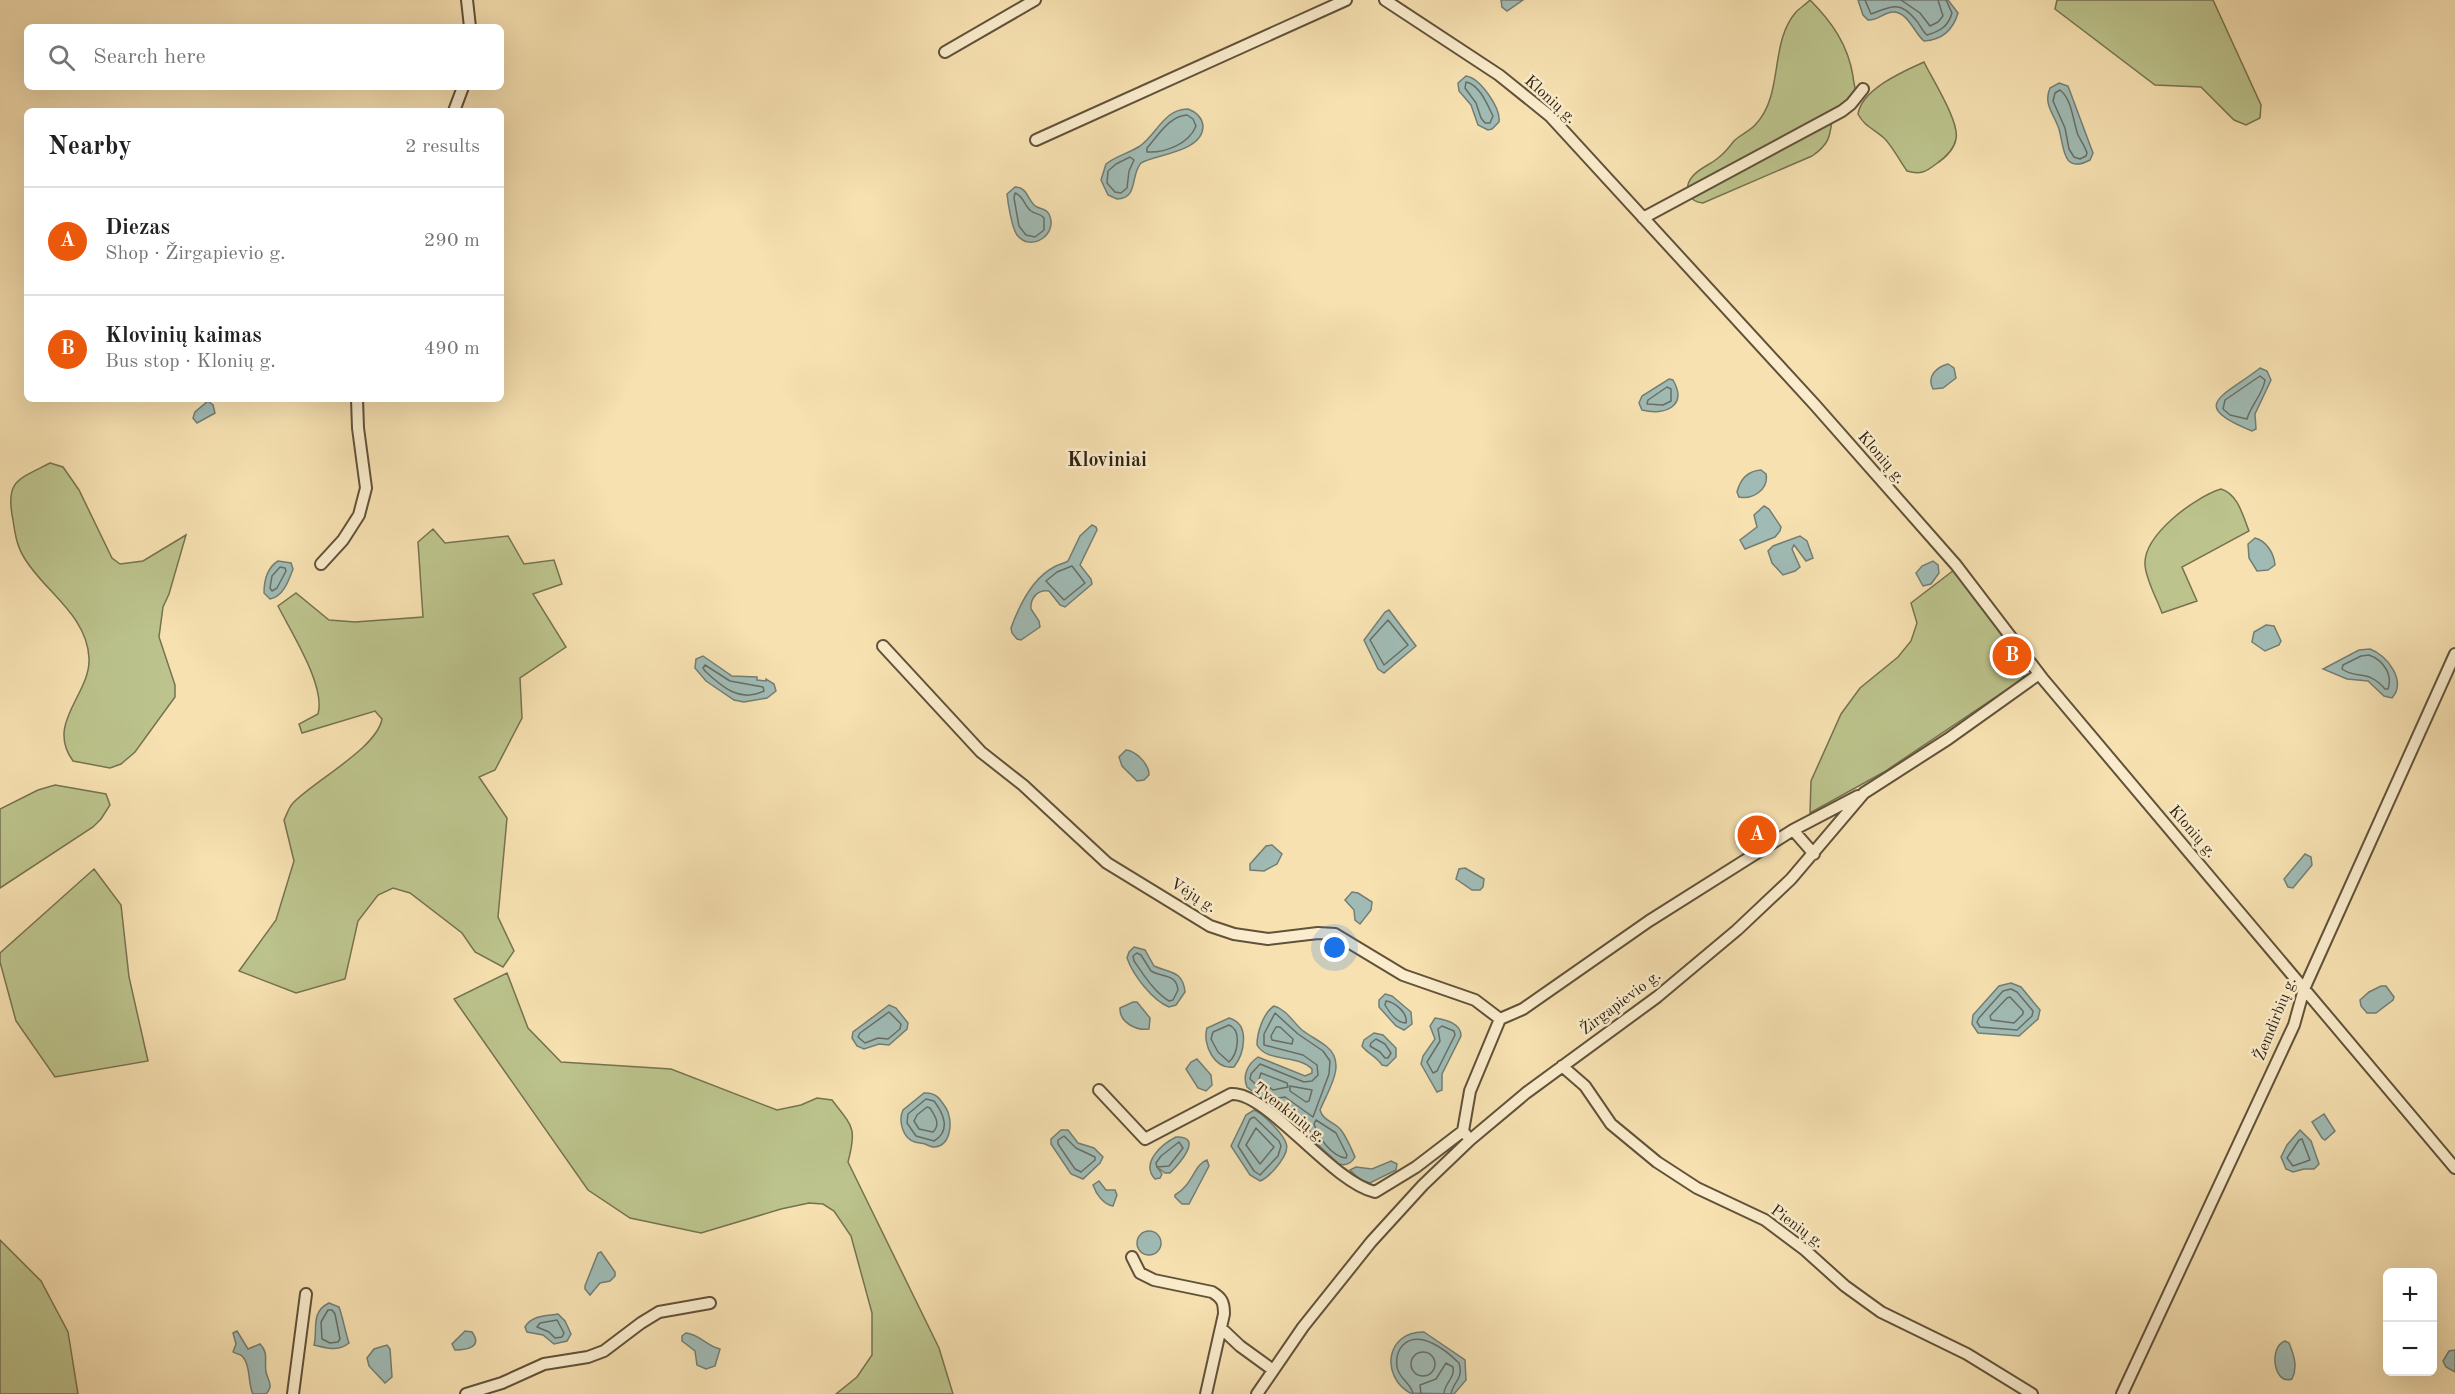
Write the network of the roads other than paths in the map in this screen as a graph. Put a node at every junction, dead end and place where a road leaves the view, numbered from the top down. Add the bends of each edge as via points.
1 (467, 0) edge
2 (1035, 0) edge
3 (1346, 0) edge
4 (1385, 0) edge
5 (470, 24) edge
6 (945, 52) dead end
7 (1863, 89) dead end
8 (462, 90) edge
9 (455, 108) edge
10 (1036, 140) dead end
11 (1644, 218) junction
12 (357, 402) edge
13 (321, 564) dead end
14 (883, 646) dead end
15 (2455, 654) edge
16 (2039, 674) junction
17 (1864, 793) junction
18 (1793, 830) junction
19 (1814, 854) junction
20 (2304, 988) junction
21 (1500, 1019) junction
22 (1562, 1066) junction
23 (1099, 1090) dead end
24 (1466, 1136) junction
25 (2455, 1168) edge
26 (1132, 1257) dead end
27 (306, 1294) dead end
28 (710, 1303) dead end
29 (1221, 1328) junction
30 (1273, 1370) junction
31 (293, 1394) edge
32 (466, 1394) edge
33 (1206, 1394) edge
34 (1257, 1394) edge
35 (2032, 1394) edge
36 (2122, 1394) edge

1 - 5 street
2 - 6 street
3 - 10 street
4 - 11 street, Klonių g. via 1499,75 1550,116
7 - 11 street via 1842,111
8 - 9 street
11 - 16 street, Klonių g. via 1956,566
12 - 13 street via 366,488 359,515
14 - 21 street, Vėjų g. via 981,752 1023,785 1107,863 1210,926 1268,939 1335,934 1403,975 1476,1000
15 - 20 street, Žemdirbių g.
16 - 17 street, Žirgapievio g.
16 - 20 street, Klonių g.
17 - 18 street
17 - 19 street, Žirgapievio g.
18 - 19 street
18 - 21 street via 1649,921 1523,1009
19 - 22 street, Žirgapievio g. via 1692,968
20 - 25 street, Klonių g.
20 - 36 street, Žemdirbių g. via 2294,1025
21 - 24 street via 1470,1091
22 - 24 street, Žirgapievio g.
22 - 35 street, Pienių g. via 1585,1086 1611,1124 1657,1162 1697,1188 1765,1221 1881,1312 1967,1354
23 - 24 street, Tvenkinių g. via 1145,1139 1239,1093 1284,1124 1340,1174 1375,1192
24 - 30 street, Žirgapievio g. via 1371,1242
26 - 29 street via 1140,1273 1154,1280 1184,1284 1220,1296 1224,1302
27 - 31 street
28 - 32 street via 659,1312 604,1351 544,1364
29 - 30 street
29 - 33 street
30 - 34 street, Žirgapievio g.

